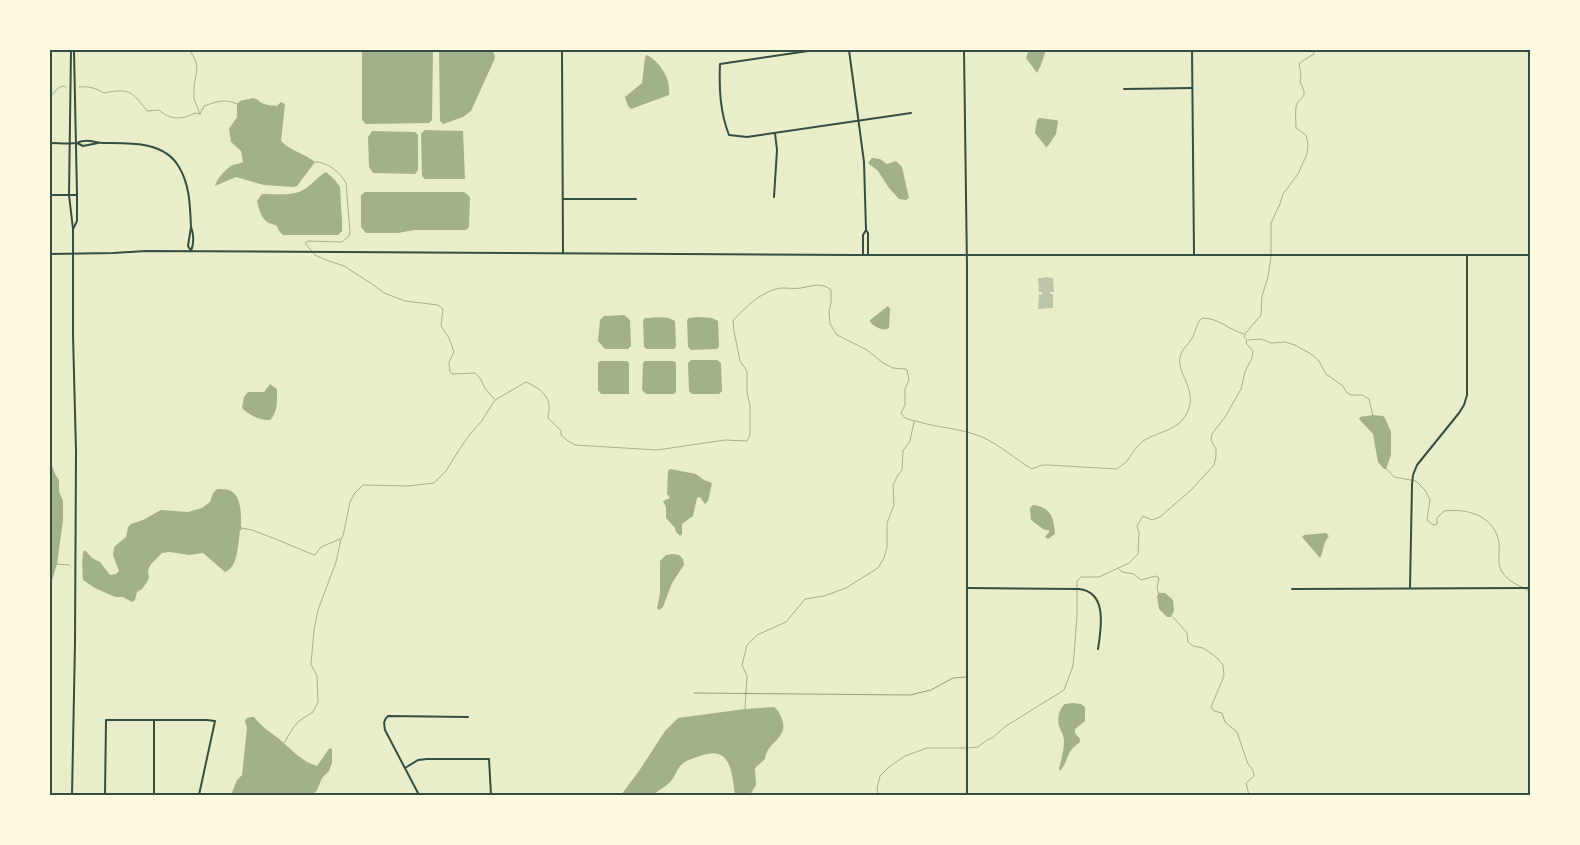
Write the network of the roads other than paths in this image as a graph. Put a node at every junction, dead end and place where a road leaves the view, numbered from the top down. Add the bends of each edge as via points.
1 (71, 50) edge
2 (74, 50) edge
3 (562, 50) edge
4 (815, 50) edge
5 (849, 50) edge
6 (964, 50) edge
7 (1192, 50) edge
8 (1192, 88) junction
9 (1124, 89) dead end
10 (911, 113) dead end
11 (859, 121) junction
12 (775, 133) junction
13 (69, 142) junction
14 (99, 142) junction
15 (50, 143) edge
16 (77, 143) junction
17 (50, 195) edge
18 (69, 195) junction
19 (78, 195) junction
20 (774, 197) dead end
21 (563, 199) junction
22 (636, 199) dead end
23 (191, 227) junction
24 (74, 229) junction
25 (866, 230) junction
26 (192, 251) junction
27 (563, 253) junction
28 (50, 254) edge
29 (74, 254) junction
30 (967, 254) junction
31 (1194, 254) junction
32 (1467, 254) junction
33 (863, 255) junction
34 (868, 255) junction
35 (1530, 255) edge
36 (967, 588) junction
37 (1410, 588) junction
38 (1530, 588) edge
39 (1292, 589) dead end
40 (1098, 649) dead end
41 (968, 677) junction
42 (694, 693) dead end
43 (468, 717) dead end
44 (154, 720) junction
45 (405, 768) junction
46 (72, 795) edge
47 (105, 795) edge
48 (154, 795) edge
49 (199, 795) edge
50 (419, 795) edge
51 (491, 795) edge
52 (967, 795) edge

1 - 13 street
2 - 16 street
3 - 21 street
4 - 12 street via 720,64 720,101 729,135 741,137
5 - 11 street
6 - 30 street
7 - 8 street
8 - 9 street
8 - 31 street
10 - 11 street
11 - 12 street
11 - 25 street via 865,168
12 - 20 street
13 - 15 street
13 - 16 street
13 - 18 street
14 - 16 street
14 - 16 street via 89,146
14 - 23 street via 144,145 173,159 186,185
16 - 19 street
17 - 18 street
18 - 19 street
18 - 24 street
19 - 24 street
21 - 22 street
21 - 27 street
23 - 26 street
23 - 26 street via 188,246
24 - 29 street
25 - 33 street
25 - 34 street
26 - 27 street
26 - 29 street
27 - 33 street
28 - 29 street
29 - 46 street via 76,597
30 - 31 street
30 - 34 street
30 - 36 street
31 - 32 street
32 - 35 street
32 - 37 street via 1467,395 1459,413 1421,459 1413,475
33 - 34 street
36 - 40 street via 1089,591 1095,596 1101,615
36 - 41 street
37 - 38 street
37 - 39 street
41 - 42 lane via 953,678 931,690 910,695
41 - 52 street
43 - 45 street via 385,718 385,730
44 - 47 street via 106,720
44 - 48 street
44 - 49 street via 215,721
45 - 50 street
45 - 51 street via 427,759 489,759

